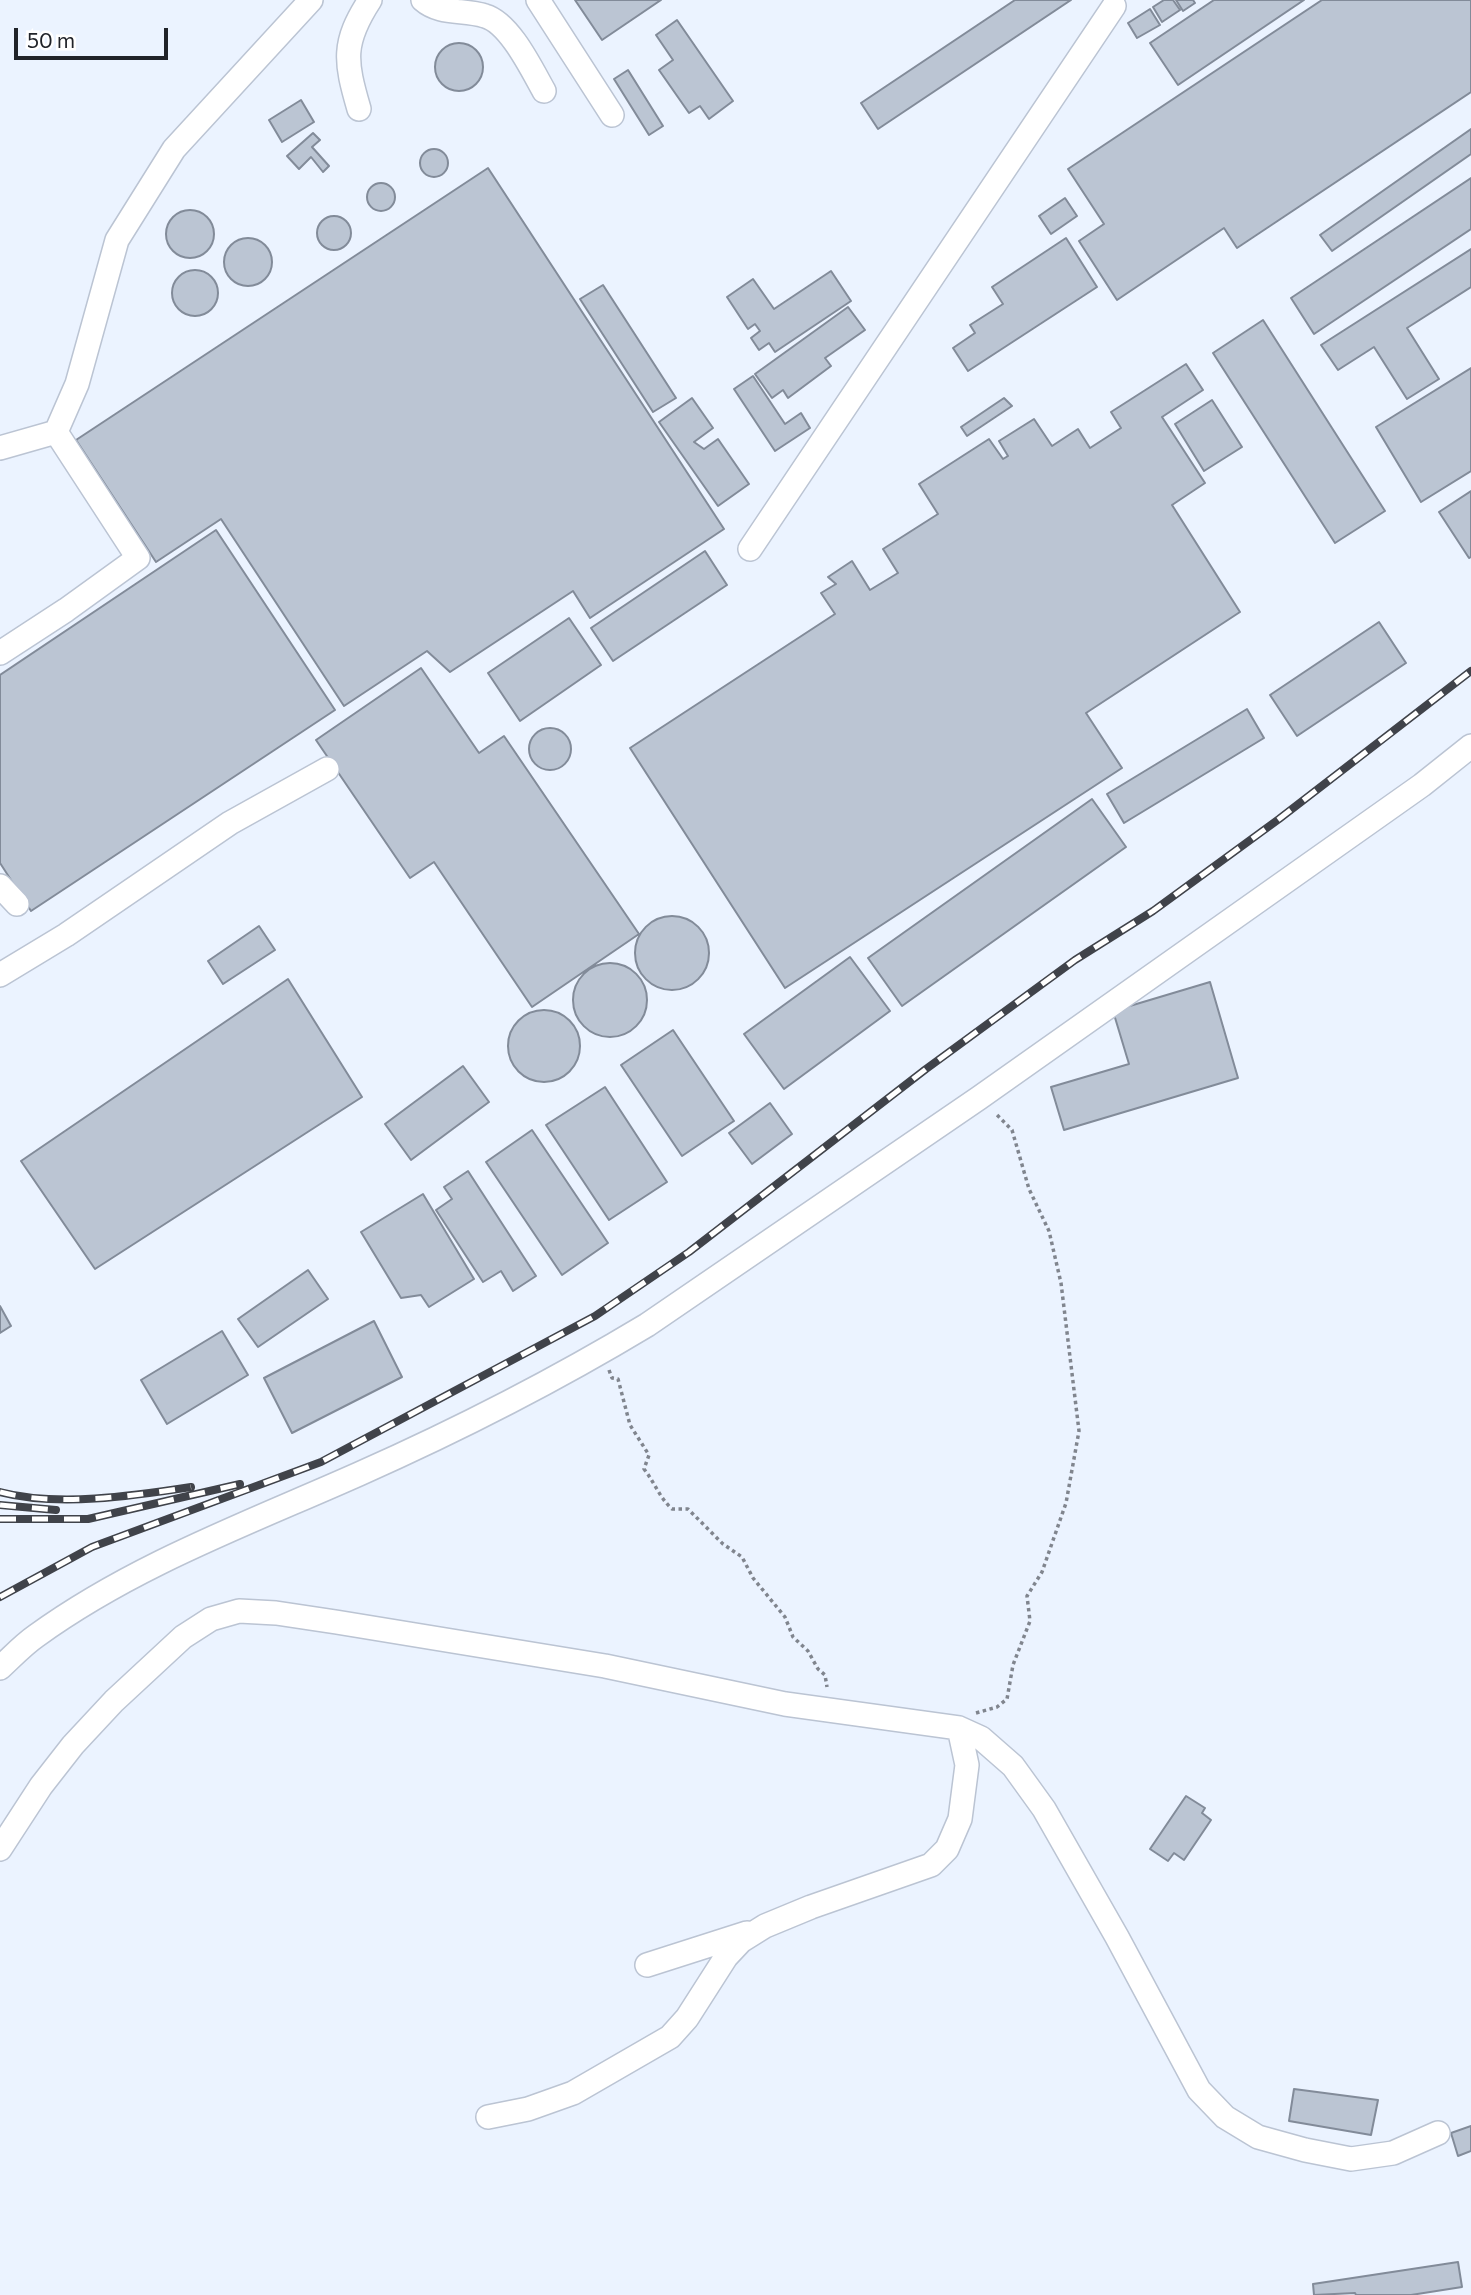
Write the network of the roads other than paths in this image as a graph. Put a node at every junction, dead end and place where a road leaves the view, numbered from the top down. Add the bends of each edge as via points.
1 (311, 0) edge
2 (370, 0) edge
3 (423, 0) edge
4 (538, 0) edge
5 (1115, 2) edge
6 (544, 91) dead end
7 (359, 109) dead end
8 (612, 115) dead end
9 (56, 432) junction
10 (0, 448) edge
11 (750, 549) dead end
12 (0, 653) edge
13 (1471, 746) edge
14 (327, 769) dead end
15 (0, 886) edge
16 (17, 904) dead end
17 (0, 975) edge
18 (0, 1668) edge
19 (965, 1721) junction
20 (0, 1849) edge
21 (765, 1926) junction
22 (647, 1965) dead end
23 (488, 2117) dead end
24 (1438, 2133) dead end

1 - 9 street via 174,149 117,240 77,384
2 - 7 street via 354,26 347,68
3 - 6 street via 432,8 487,16 513,37
4 - 8 street
5 - 11 street
9 - 10 street
9 - 12 street via 138,558
13 - 18 street via 979,1098 647,1325 462,1427 110,1587 34,1637
14 - 17 street via 230,823
15 - 16 street
19 - 20 street via 785,1704 605,1666 276,1613 239,1611 211,1619 183,1637 114,1701 41,1786
19 - 21 street via 965,1792 947,1849 931,1865
19 - 24 street via 1013,1766 1044,1810 1199,2090 1225,2117 1258,2137 1351,2159 1392,2153
21 - 22 street
21 - 23 street via 726,1957 670,2037 573,2094

